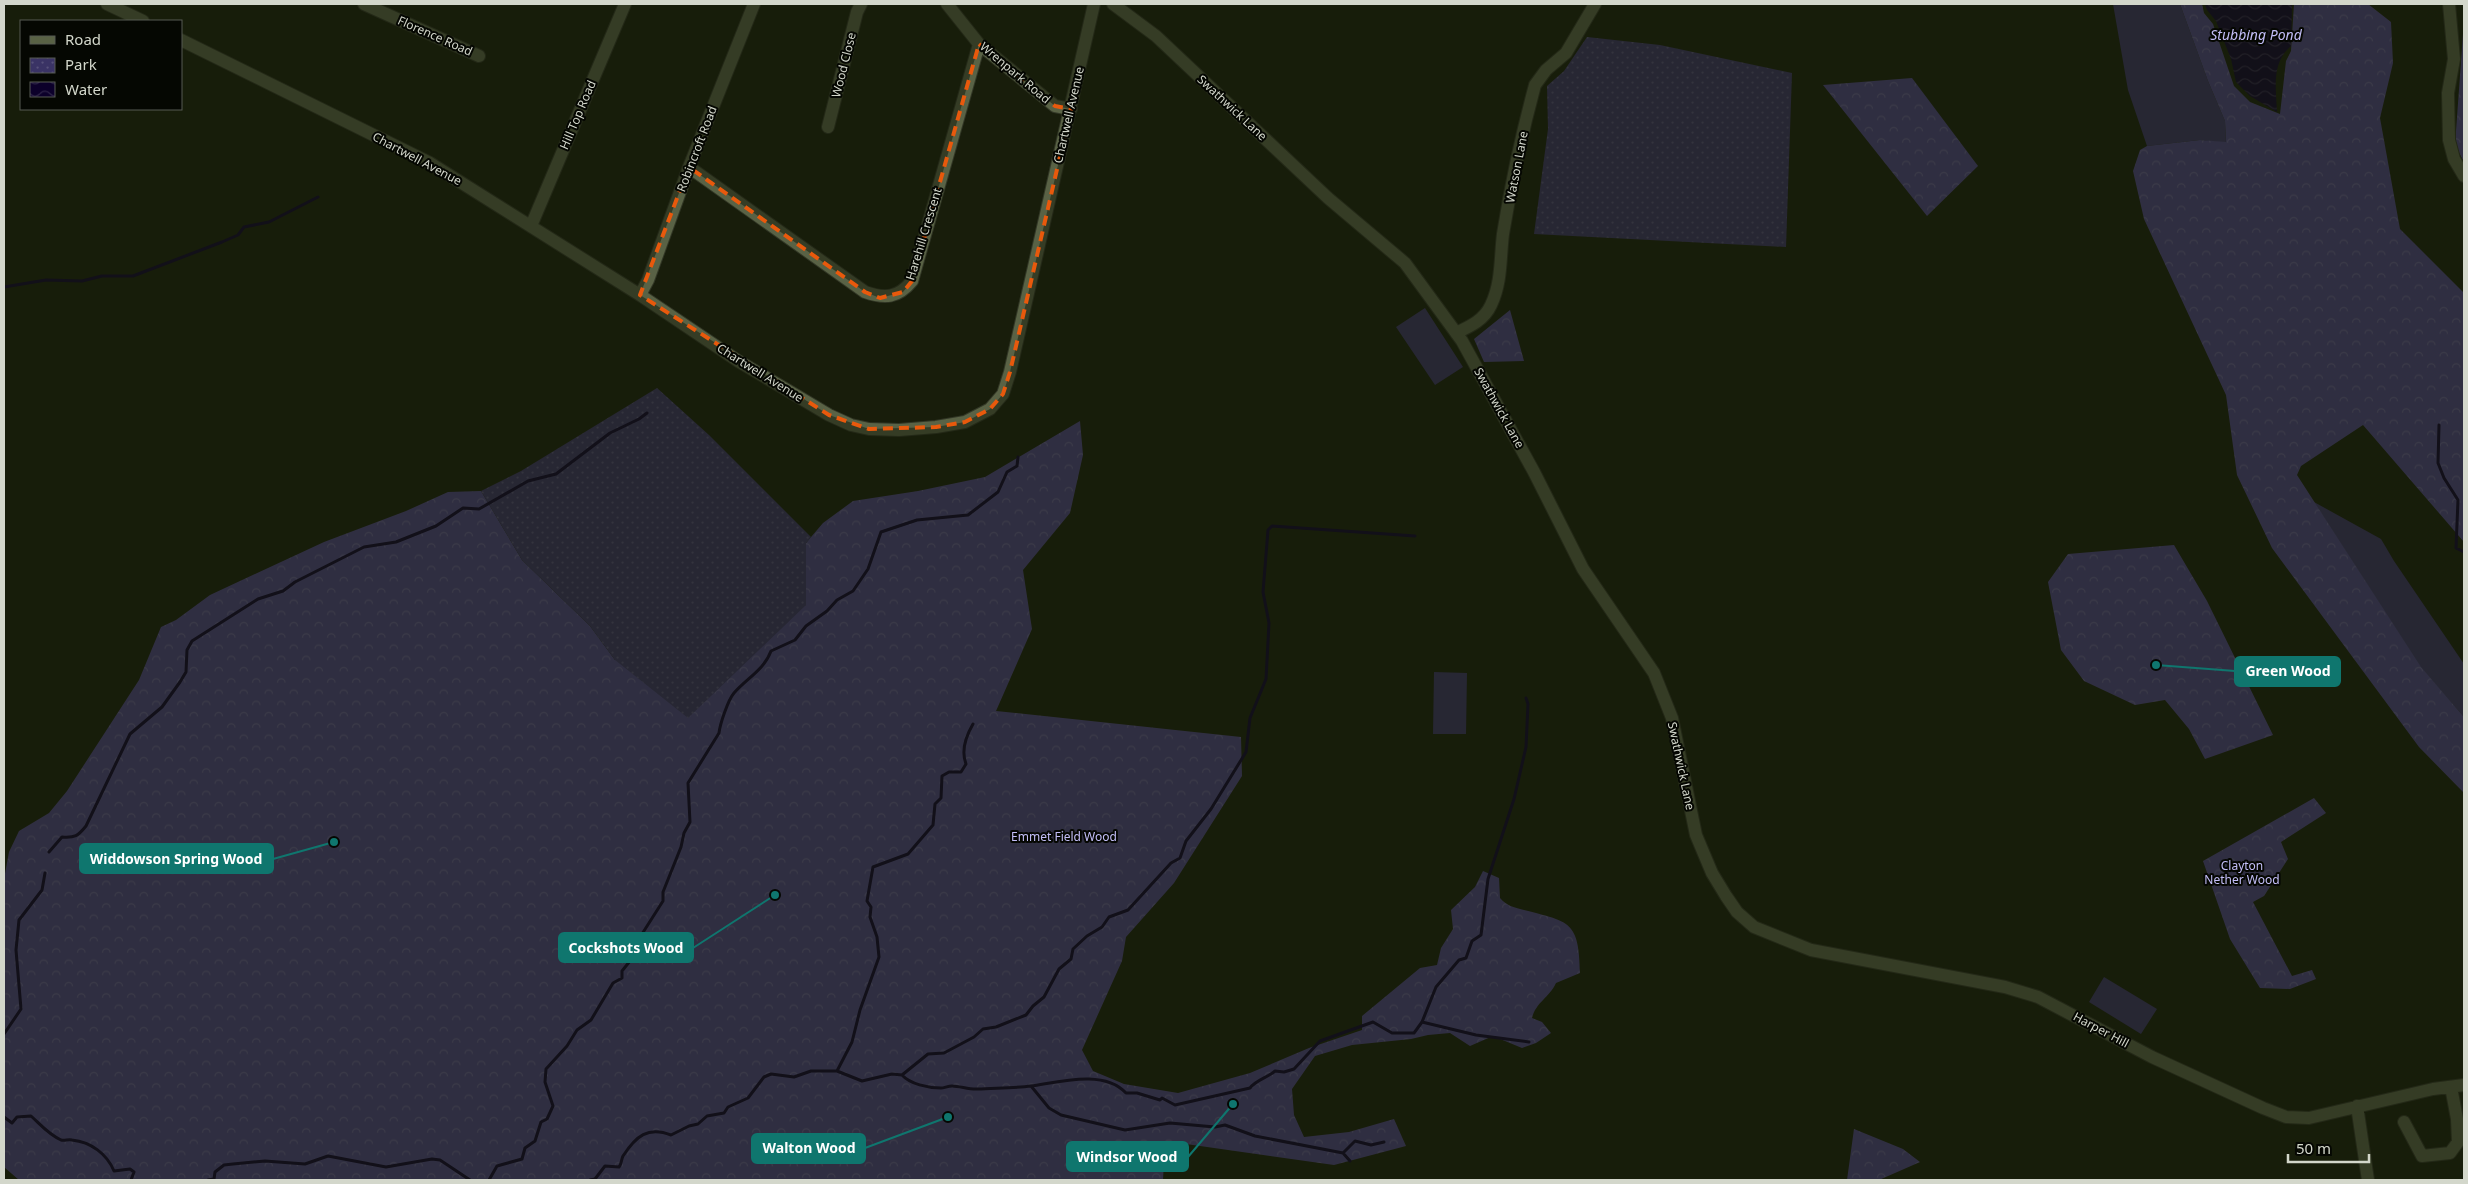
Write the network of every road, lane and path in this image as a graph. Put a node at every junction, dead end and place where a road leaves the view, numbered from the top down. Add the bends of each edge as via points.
1 (107, 4) edge
2 (754, 4) edge
3 (861, 4) edge
4 (947, 4) edge
5 (1094, 4) edge
6 (1113, 4) edge
7 (1595, 4) edge
8 (2449, 4) edge
9 (372, 5) edge
10 (621, 5) edge
11 (141, 20) edge
12 (182, 40) edge
13 (980, 44) junction
14 (479, 56) dead end
15 (1071, 110) junction
16 (828, 127) dead end
17 (689, 167) junction
18 (2464, 176) edge
19 (531, 226) junction
20 (640, 295) junction
21 (1456, 333) junction
22 (1737, 912) joint
23 (2464, 1084) edge
24 (2451, 1087) junction
25 (2356, 1106) junction
26 (2404, 1122) dead end
27 (2368, 1180) edge

1 - 11 street
2 - 17 street, Robincroft Road
3 - 16 street, Wood Close
4 - 13 street, Wrenpark Road
5 - 15 street, Chartwell Avenue
6 - 21 street, Swathwick Lane via 1156,36 1328,198 1405,263
7 - 21 street, Watson Lane via 1566,53 1534,84 1504,234 1500,279 1483,318
8 - 18 street via 2454,59 2448,93 2449,140 2454,159
9 - 14 street, Florence Road
10 - 19 street, Hill Top Road
12 - 19 street, Chartwell Avenue via 430,163
13 - 15 street, Wrenpark Road via 1055,106
13 - 17 street, Harehill Crescent via 912,281 903,292 880,298 864,292
15 - 20 street, Chartwell Avenue via 1003,394 990,409 965,422 899,430 851,425 738,361
17 - 20 street, Robincroft Road
19 - 20 street, Chartwell Avenue
21 - 22 street, Swathwick Lane via 1534,472 1583,569 1654,673 1672,718 1696,834 1712,874
22 - 25 street, Harper Hill via 1754,927 1811,950 2006,987 2038,997 2152,1057 2281,1115 2309,1118
23 - 24 street, Harper Hill
24 - 25 street, Harper Hill
24 - 26 street via 2458,1142 2450,1153 2422,1156
25 - 27 street

